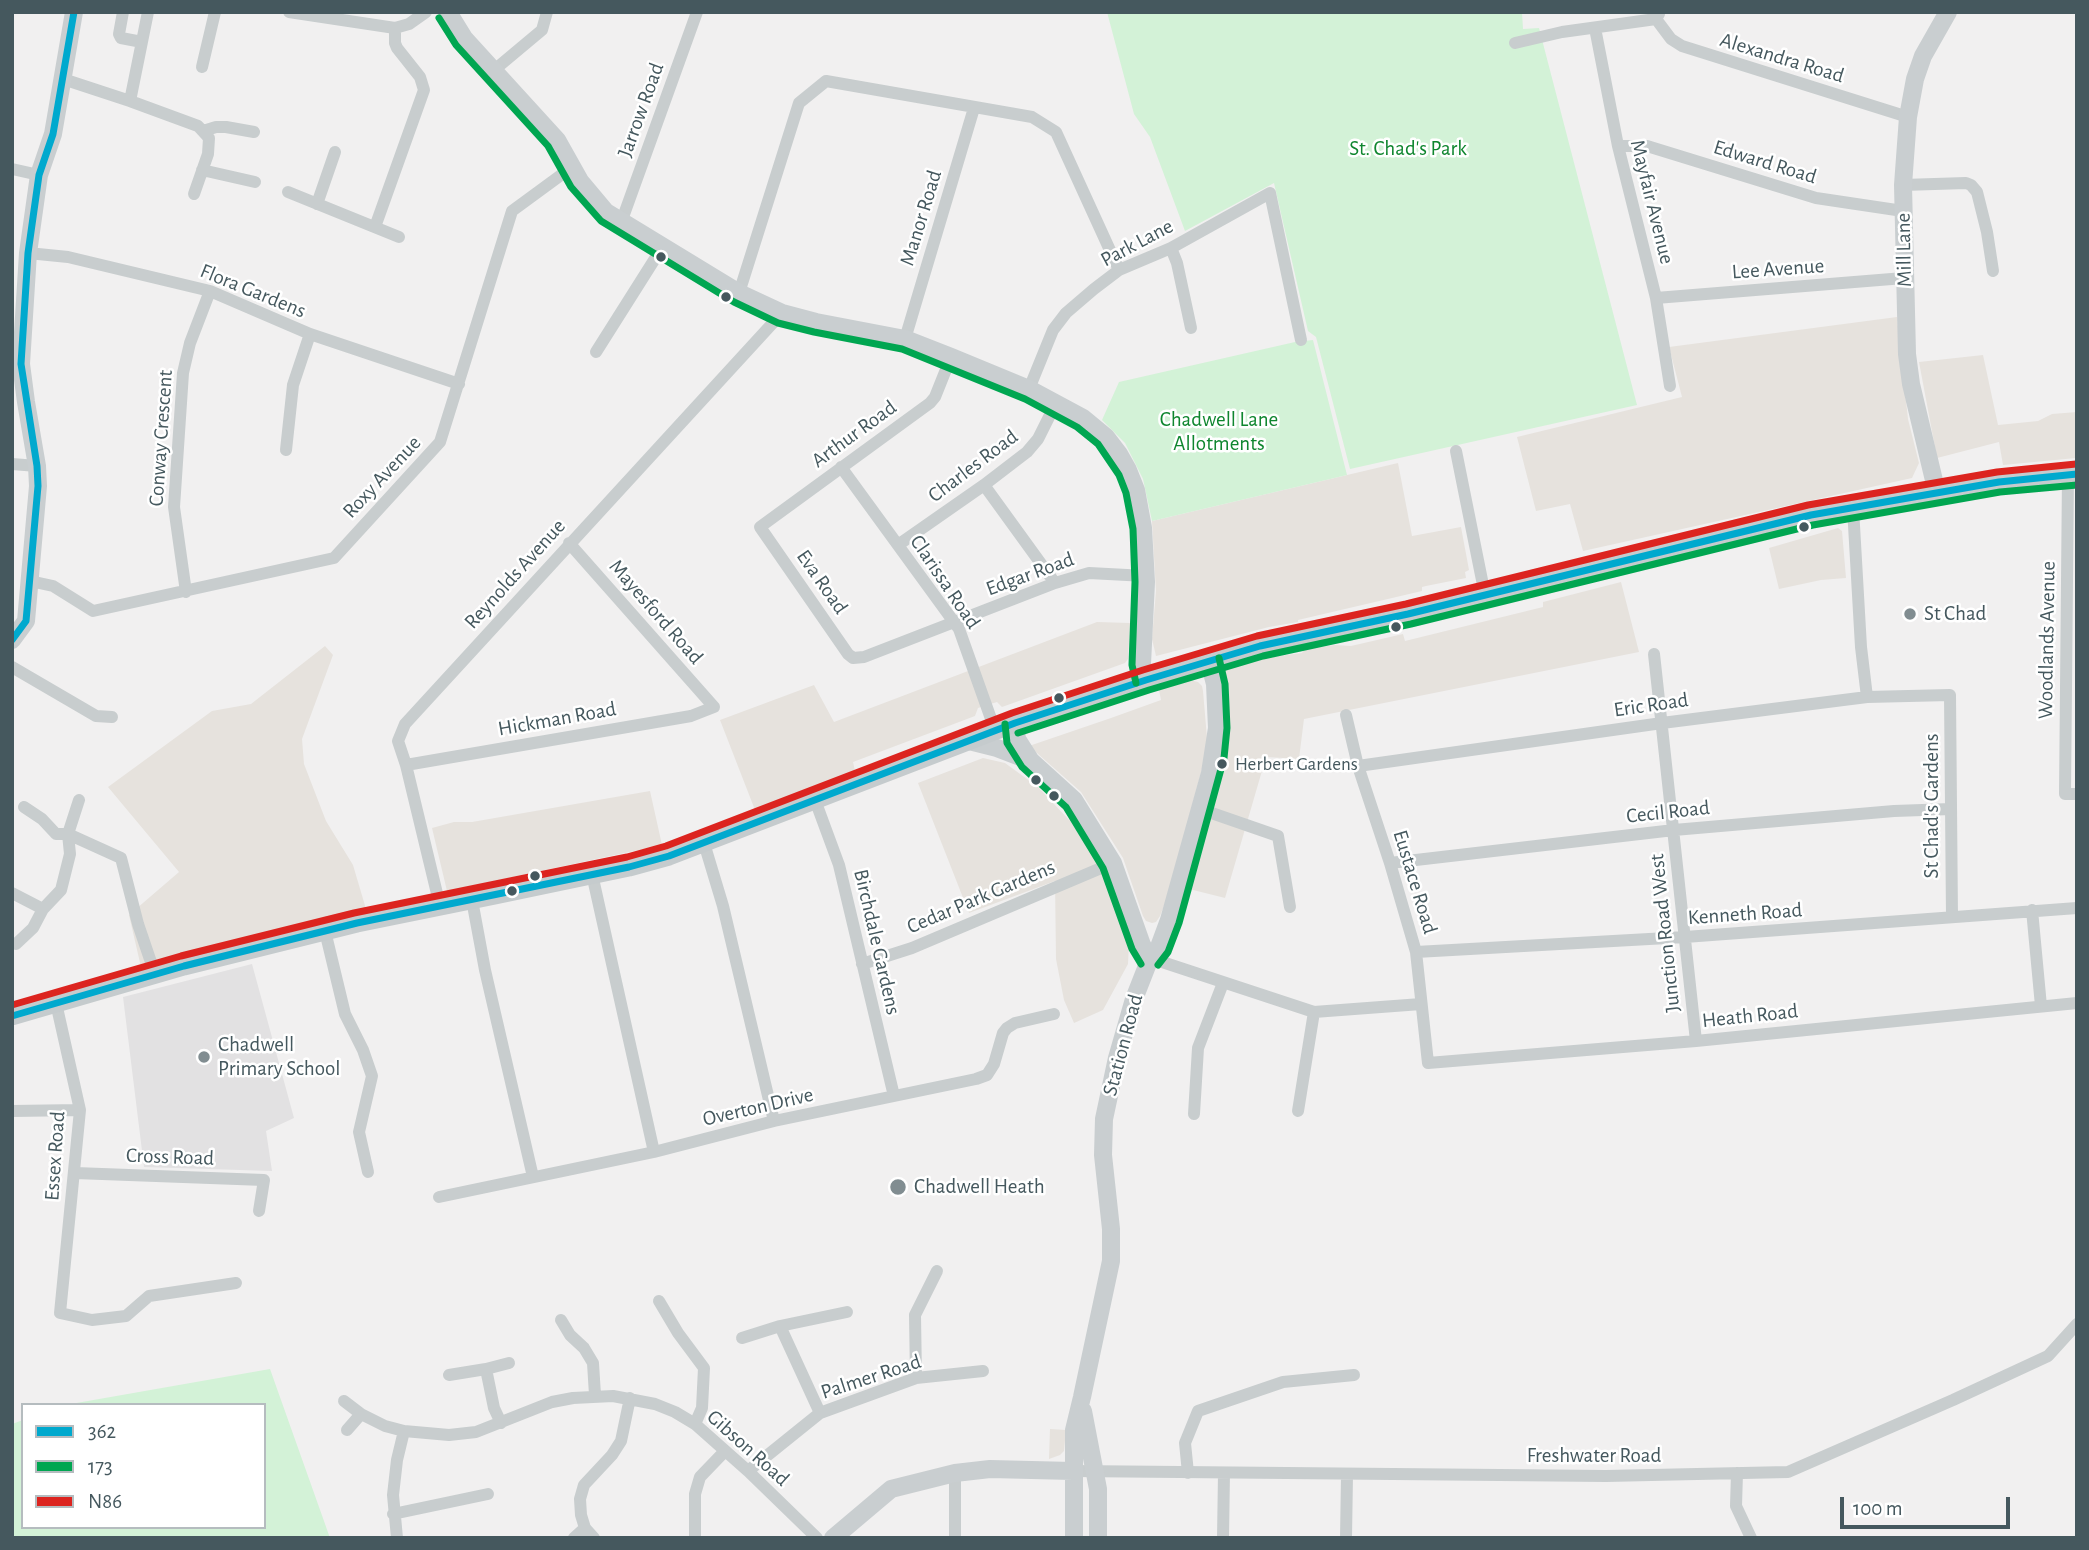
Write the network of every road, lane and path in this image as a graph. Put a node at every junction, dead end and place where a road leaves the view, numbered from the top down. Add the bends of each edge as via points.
1 (74, 12) edge
2 (123, 12) edge
3 (148, 12) edge
4 (215, 12) edge
5 (289, 12) edge
6 (426, 12) edge
7 (448, 12) edge
8 (547, 12) edge
9 (697, 12) edge
10 (1948, 12) edge
11 (1658, 16) edge
12 (395, 28) junction
13 (1595, 28) junction
14 (142, 42) junction
15 (1515, 43) dead end
16 (202, 67) dead end
17 (493, 71) junction
18 (64, 79) junction
19 (131, 101) junction
20 (974, 108) junction
21 (1908, 117) junction
22 (202, 131) junction
23 (254, 132) dead end
24 (1618, 146) junction
25 (335, 152) dead end
26 (572, 167) junction
27 (12, 169) edge
28 (202, 170) junction
29 (39, 175) junction
30 (255, 182) dead end
31 (1903, 185) junction
32 (288, 192) dead end
33 (194, 194) dead end
34 (317, 204) junction
35 (1903, 211) junction
36 (622, 220) junction
37 (375, 227) junction
38 (399, 237) dead end
39 (663, 246) junction
40 (1171, 248) junction
41 (28, 253) junction
42 (1119, 270) junction
43 (1993, 271) dead end
44 (1904, 278) junction
45 (210, 291) junction
46 (739, 293) junction
47 (1656, 298) junction
48 (782, 313) junction
49 (1191, 328) dead end
50 (310, 334) junction
51 (905, 339) junction
52 (1301, 340) dead end
53 (596, 352) dead end
54 (951, 357) junction
55 (18, 383) edge
56 (458, 384) junction
57 (1670, 386) dead end
58 (1030, 389) junction
59 (1056, 403) junction
60 (286, 450) dead end
61 (1456, 451) dead end
62 (12, 464) edge
63 (37, 466) junction
64 (841, 467) junction
65 (2073, 474) edge
66 (984, 485) junction
67 (1937, 493) junction
68 (1853, 508) junction
69 (760, 527) joint
70 (569, 543) junction
71 (898, 545) junction
72 (1146, 576) junction
73 (30, 580) junction
74 (1055, 583) junction
75 (186, 592) junction
76 (1485, 595) junction
77 (954, 623) junction
78 (12, 640) edge
79 (1654, 654) dead end
80 (853, 658) joint
81 (1209, 661) junction
82 (12, 667) edge
83 (1146, 680) junction
84 (1950, 695) joint
85 (1867, 697) junction
86 (714, 707) joint
87 (1346, 715) dead end
88 (112, 717) dead end
89 (1015, 723) junction
90 (1662, 723) junction
91 (995, 730) junction
92 (969, 741) junction
93 (1031, 761) junction
94 (406, 765) junction
95 (1358, 766) junction
96 (2077, 794) edge
97 (79, 800) dead end
98 (815, 800) junction
99 (24, 807) dead end
100 (1200, 809) junction
101 (1951, 809) junction
102 (1674, 830) junction
103 (68, 834) junction
104 (704, 843) junction
105 (1113, 863) junction
106 (1390, 863) junction
107 (592, 874) junction
108 (12, 893) edge
109 (472, 900) junction
110 (440, 906) junction
111 (1290, 907) dead end
112 (2077, 908) edge
113 (43, 909) junction
114 (2032, 910) junction
115 (1952, 917) junction
116 (1136, 927) junction
117 (325, 931) junction
118 (1164, 932) junction
119 (1685, 937) junction
120 (16, 944) dead end
121 (1416, 952) junction
122 (1150, 958) junction
123 (862, 964) junction
124 (155, 974) junction
125 (1223, 983) junction
126 (55, 1003) junction
127 (2077, 1003) edge
128 (1421, 1004) junction
129 (2041, 1006) junction
130 (1314, 1012) junction
131 (1054, 1014) dead end
132 (12, 1016) edge
133 (1696, 1041) junction
134 (1427, 1063) joint
135 (894, 1096) junction
136 (80, 1110) junction
137 (12, 1111) edge
138 (1298, 1111) dead end
139 (1194, 1114) dead end
140 (774, 1121) junction
141 (654, 1152) junction
142 (368, 1172) dead end
143 (75, 1173) junction
144 (533, 1177) junction
145 (439, 1197) dead end
146 (259, 1211) dead end
147 (937, 1270) dead end
148 (236, 1283) dead end
149 (659, 1301) dead end
150 (847, 1312) dead end
151 (561, 1320) dead end
152 (2077, 1324) edge
153 (780, 1326) junction
154 (742, 1338) dead end
155 (509, 1363) dead end
156 (486, 1369) junction
157 (983, 1371) dead end
158 (449, 1375) dead end
159 (1354, 1375) dead end
160 (916, 1378) junction
161 (595, 1395) junction
162 (1083, 1397) junction
163 (630, 1398) junction
164 (344, 1401) dead end
165 (820, 1413) junction
166 (360, 1414) junction
167 (501, 1423) junction
168 (695, 1424) junction
169 (346, 1430) dead end
170 (404, 1432) junction
171 (725, 1451) junction
172 (748, 1471) junction
173 (1073, 1471) junction
174 (1095, 1472) junction
175 (1188, 1473) junction
176 (1224, 1473) junction
177 (1737, 1473) junction
178 (955, 1474) junction
179 (1346, 1475) junction
180 (488, 1494) dead end
181 (393, 1514) junction
182 (589, 1533) edge
183 (397, 1538) edge
184 (574, 1538) edge
185 (695, 1538) edge
186 (817, 1538) edge
187 (833, 1538) edge
188 (955, 1538) edge
189 (1074, 1538) edge
190 (1098, 1538) edge
191 (1223, 1538) edge
192 (1346, 1538) edge
193 (1751, 1538) edge

1 - 18 street
2 - 14 street via 121,38
3 - 14 street
4 - 16 street
5 - 12 street
6 - 12 street
7 - 17 street
8 - 17 street via 542,30
9 - 36 street, Jarrow Road
10 - 21 street, Mill Lane via 1914,79
11 - 13 street
11 - 21 street, Alexandra Road via 1671,39 1682,46
12 - 37 street via 394,43 420,77 424,90
13 - 15 street
13 - 24 street, Mayfair Avenue
14 - 19 street
17 - 26 street via 557,140
18 - 19 street
18 - 29 street
19 - 22 street
20 - 42 street via 1032,117 1056,132
20 - 46 street via 827,81 808,95 799,103
20 - 51 street, Manor Road
21 - 31 street, Mill Lane
22 - 23 street via 226,127
22 - 28 street via 209,138
24 - 35 street, Edward Road via 1647,146 1816,198
24 - 47 street, Mayfair Avenue
25 - 34 street
26 - 36 street via 606,212
26 - 56 street, Roxy Avenue via 512,211
27 - 29 street
28 - 30 street
28 - 33 street
29 - 41 street
31 - 35 street, Mill Lane
31 - 43 street via 1971,185 1977,192
32 - 34 street
34 - 37 street
35 - 44 street, Mill Lane
36 - 39 street
37 - 38 street
39 - 46 street
39 - 53 street
40 - 42 street, Park Lane
40 - 49 street
40 - 52 street, Park Lane via 1270,193
41 - 45 street, Flora Gardens via 68,257
41 - 55 street
42 - 58 street, Park Lane via 1066,313 1053,330
44 - 47 street, Lee Avenue
44 - 67 street, Mill Lane via 1907,354
45 - 50 street, Flora Gardens
45 - 75 street, Conway Crescent via 183,373 174,507
46 - 48 street
47 - 57 street, Mayfair Avenue
48 - 51 street
48 - 70 street, Reynolds Avenue
50 - 56 street, Flora Gardens
50 - 60 street via 293,385
51 - 54 street
54 - 58 street
54 - 64 street, Arthur Road via 930,403
55 - 63 street
56 - 75 street, Roxy Avenue via 440,442 334,558
58 - 59 street
59 - 66 street, Charles Road via 1027,452
59 - 72 street via 1106,438 1128,470 1143,528
61 - 76 street
62 - 63 street
63 - 73 street
64 - 69 street, Arthur Road
64 - 71 street, Clarissa Road
65 - 67 main road
65 - 96 street, Woodlands Avenue via 2065,794
66 - 71 street, Charles Road
66 - 74 street
67 - 68 main road
68 - 76 main road
68 - 85 street
69 - 80 street, Eva Road
70 - 86 street, Mayesford Road
70 - 94 street, Reynolds Avenue via 405,724 398,741
71 - 77 street, Clarissa Road
72 - 74 street, Edgar Road via 1089,573
72 - 83 street via 1142,664
73 - 75 street, Roxy Avenue via 53,586 93,611
73 - 78 street via 26,621
74 - 77 street, Edgar Road
76 - 81 main road
77 - 80 street, Edgar Road
77 - 91 street, Clarissa Road
79 - 90 street, Junction Road West
81 - 83 main road
81 - 100 street, Station Road via 1215,684 1216,737
82 - 88 street via 96,716
83 - 89 main road
84 - 85 street, Eric Road
84 - 101 street, St Chad's Gardens
85 - 90 street, Eric Road
86 - 94 street, Hickman Road via 691,716
87 - 95 street, Eustace Road
89 - 91 main road
89 - 93 street via 1017,738
90 - 95 street, Eric Road
90 - 102 street, Junction Road West
91 - 92 main road
92 - 93 street
92 - 98 main road
93 - 105 street via 1074,800
94 - 110 street, Reynolds Avenue
95 - 106 street, Eustace Road
97 - 103 street
98 - 104 main road
98 - 123 street, Birchdale Gardens via 839,865
99 - 103 street via 56,834
100 - 111 street via 1278,836
100 - 118 street, Station Road
101 - 102 street, Cecil Road
101 - 115 street, St Chad's Gardens
102 - 106 street, Cecil Road
102 - 119 street, Junction Road West
103 - 113 street via 70,854 61,890
103 - 124 street via 121,858
104 - 107 main road
104 - 140 street
105 - 116 street
105 - 123 street, Cedar Park Gardens via 912,948
106 - 121 street, Eustace Road
107 - 109 main road
107 - 141 street
108 - 113 street
109 - 110 main road
109 - 144 street
110 - 117 main road
112 - 114 street, Kenneth Road
113 - 120 street via 33,928
114 - 115 street, Kenneth Road
114 - 129 street
115 - 119 street, Kenneth Road
116 - 118 street
116 - 122 street
117 - 124 main road
117 - 142 street via 345,1014 372,1076 359,1132
118 - 122 street, Station Road
119 - 121 street, Kenneth Road
119 - 133 street, Junction Road West
121 - 128 street, Eustace Road
122 - 125 street
122 - 162 street, Station Road via 1117,1058 1104,1119 1111,1261
123 - 135 street, Birchdale Gardens
124 - 126 main road
125 - 130 street
125 - 139 street via 1198,1048
126 - 132 main road
126 - 136 street, Essex Road
127 - 129 street, Heath Road
128 - 130 street
128 - 134 street, Eustace Road
129 - 133 street, Heath Road
130 - 138 street
131 - 135 street, Overton Drive via 1007,1028 987,1075
133 - 134 street, Heath Road
135 - 140 street, Overton Drive
136 - 137 street
136 - 143 street, Essex Road
140 - 141 street, Overton Drive
141 - 144 street, Overton Drive
143 - 146 street, Cross Road via 264,1180
143 - 148 street, Essex Road via 60,1313 92,1320 126,1316 149,1296
144 - 145 street, Overton Drive
147 - 160 street via 915,1315
149 - 168 street via 704,1368 702,1408
150 - 153 street
151 - 161 street via 593,1363
152 - 177 street, Freshwater Road via 2048,1356 1953,1400 1788,1472
153 - 154 street
153 - 165 street
155 - 156 street
156 - 158 street
156 - 167 street
157 - 160 street, Palmer Road
159 - 175 street via 1283,1382 1198,1411 1185,1443
160 - 165 street, Palmer Road
161 - 163 street, Gibson Road
161 - 167 street, Gibson Road via 552,1402
162 - 173 street via 1074,1430
162 - 174 street
163 - 168 street, Gibson Road via 655,1404
163 - 182 street via 621,1441 584,1485 581,1515
164 - 166 street, Gibson Road
165 - 172 street, Palmer Road
166 - 169 street
166 - 170 street, Gibson Road
167 - 170 street, Gibson Road via 449,1435
168 - 171 street, Gibson Road
170 - 181 street
171 - 172 street, Gibson Road
171 - 185 street via 698,1485
172 - 186 street, Gibson Road
173 - 174 street, Freshwater Road
173 - 178 street via 990,1469
173 - 189 street
174 - 175 street, Freshwater Road
174 - 190 street
175 - 176 street, Freshwater Road
176 - 179 street, Freshwater Road
176 - 191 street
177 - 179 street, Freshwater Road
177 - 193 street via 1737,1506
178 - 187 street via 891,1489
178 - 188 street
179 - 192 street
180 - 181 street
181 - 183 street
182 - 184 street

